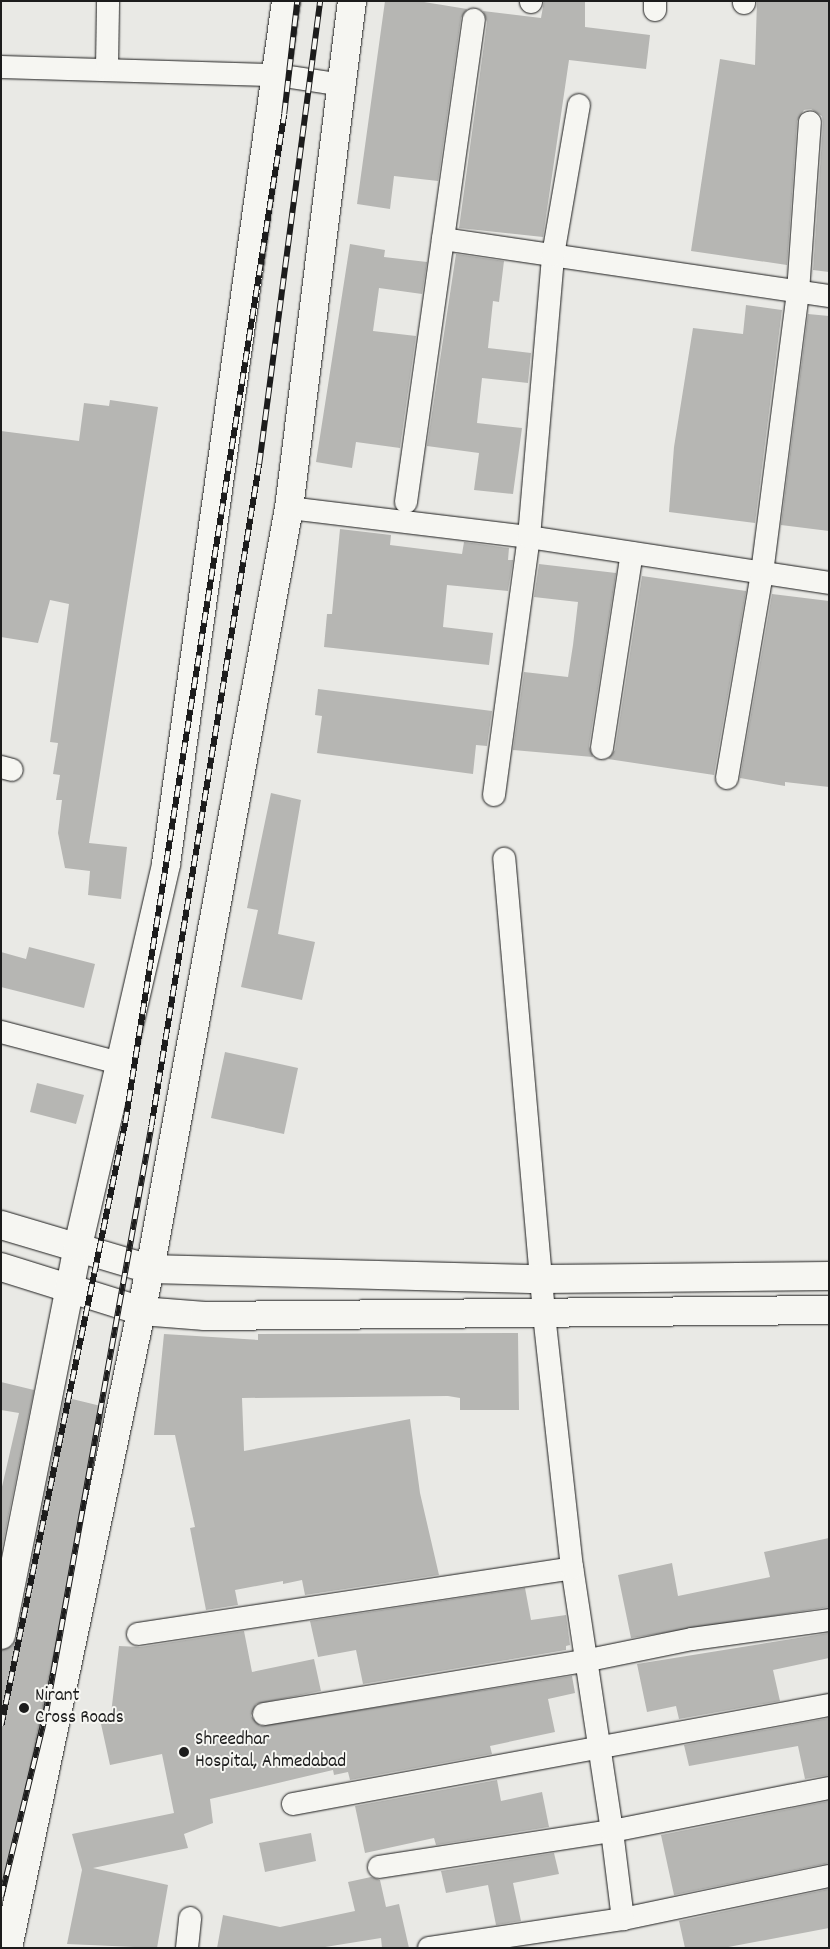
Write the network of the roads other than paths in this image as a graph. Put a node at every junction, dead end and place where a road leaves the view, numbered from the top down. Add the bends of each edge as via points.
1 (108, 1) edge
2 (286, 1) edge
3 (352, 1) edge
4 (474, 20) dead end
5 (1, 67) edge
6 (107, 68) junction
7 (277, 75) junction
8 (342, 85) junction
9 (579, 105) dead end
10 (810, 122) dead end
11 (443, 239) junction
12 (553, 255) junction
13 (798, 292) junction
14 (829, 296) edge
15 (406, 502) dead end
16 (289, 508) junction
17 (529, 537) junction
18 (632, 553) junction
19 (762, 573) junction
20 (829, 583) edge
21 (602, 748) dead end
22 (727, 778) dead end
23 (494, 796) dead end
24 (504, 859) dead end
25 (1, 1032) edge
26 (123, 1064) junction
27 (1, 1225) edge
28 (78, 1246) junction
29 (1, 1267) edge
30 (150, 1269) junction
31 (829, 1276) edge
32 (540, 1280) junction
33 (70, 1287) junction
34 (829, 1310) edge
35 (141, 1311) junction
36 (544, 1313) junction
37 (572, 1568) junction
38 (4, 1608) edge
39 (829, 1620) edge
40 (138, 1634) dead end
41 (1, 1635) edge
42 (589, 1660) junction
43 (829, 1705) edge
44 (264, 1714) dead end
45 (596, 1746) junction
46 (829, 1788) edge
47 (293, 1804) dead end
48 (612, 1831) junction
49 (380, 1867) dead end
50 (829, 1876) edge
51 (190, 1918) dead end
52 (623, 1919) junction
53 (8, 1948) edge
54 (187, 1948) edge
55 (429, 1948) edge

1 - 6 street
2 - 7 main road
3 - 8 main road
4 - 11 street
5 - 6 street
6 - 7 street
7 - 8 street
7 - 26 main road via 166,864
8 - 16 main road
9 - 12 street
10 - 13 street
11 - 12 street
11 - 15 street
12 - 13 street
12 - 17 street
13 - 14 street
13 - 19 street
16 - 17 street
16 - 30 main road
17 - 18 street
17 - 23 street
18 - 19 street
18 - 21 street
19 - 20 street
19 - 22 street
24 - 32 street
25 - 26 street
26 - 28 main road
27 - 28 main road
28 - 30 main road
28 - 33 main road
29 - 33 main road
30 - 32 main road
30 - 35 main road
31 - 32 main road
32 - 36 street
33 - 35 main road
33 - 38 main road
34 - 36 main road
35 - 36 main road via 205,1316
35 - 53 main road
36 - 37 street
37 - 40 street
37 - 42 street
38 - 41 main road
39 - 42 street via 692,1639
42 - 44 street
42 - 45 street
43 - 45 street
45 - 47 street
45 - 48 street
46 - 48 street
48 - 49 street
48 - 52 street
50 - 52 street
51 - 54 street
52 - 55 street

